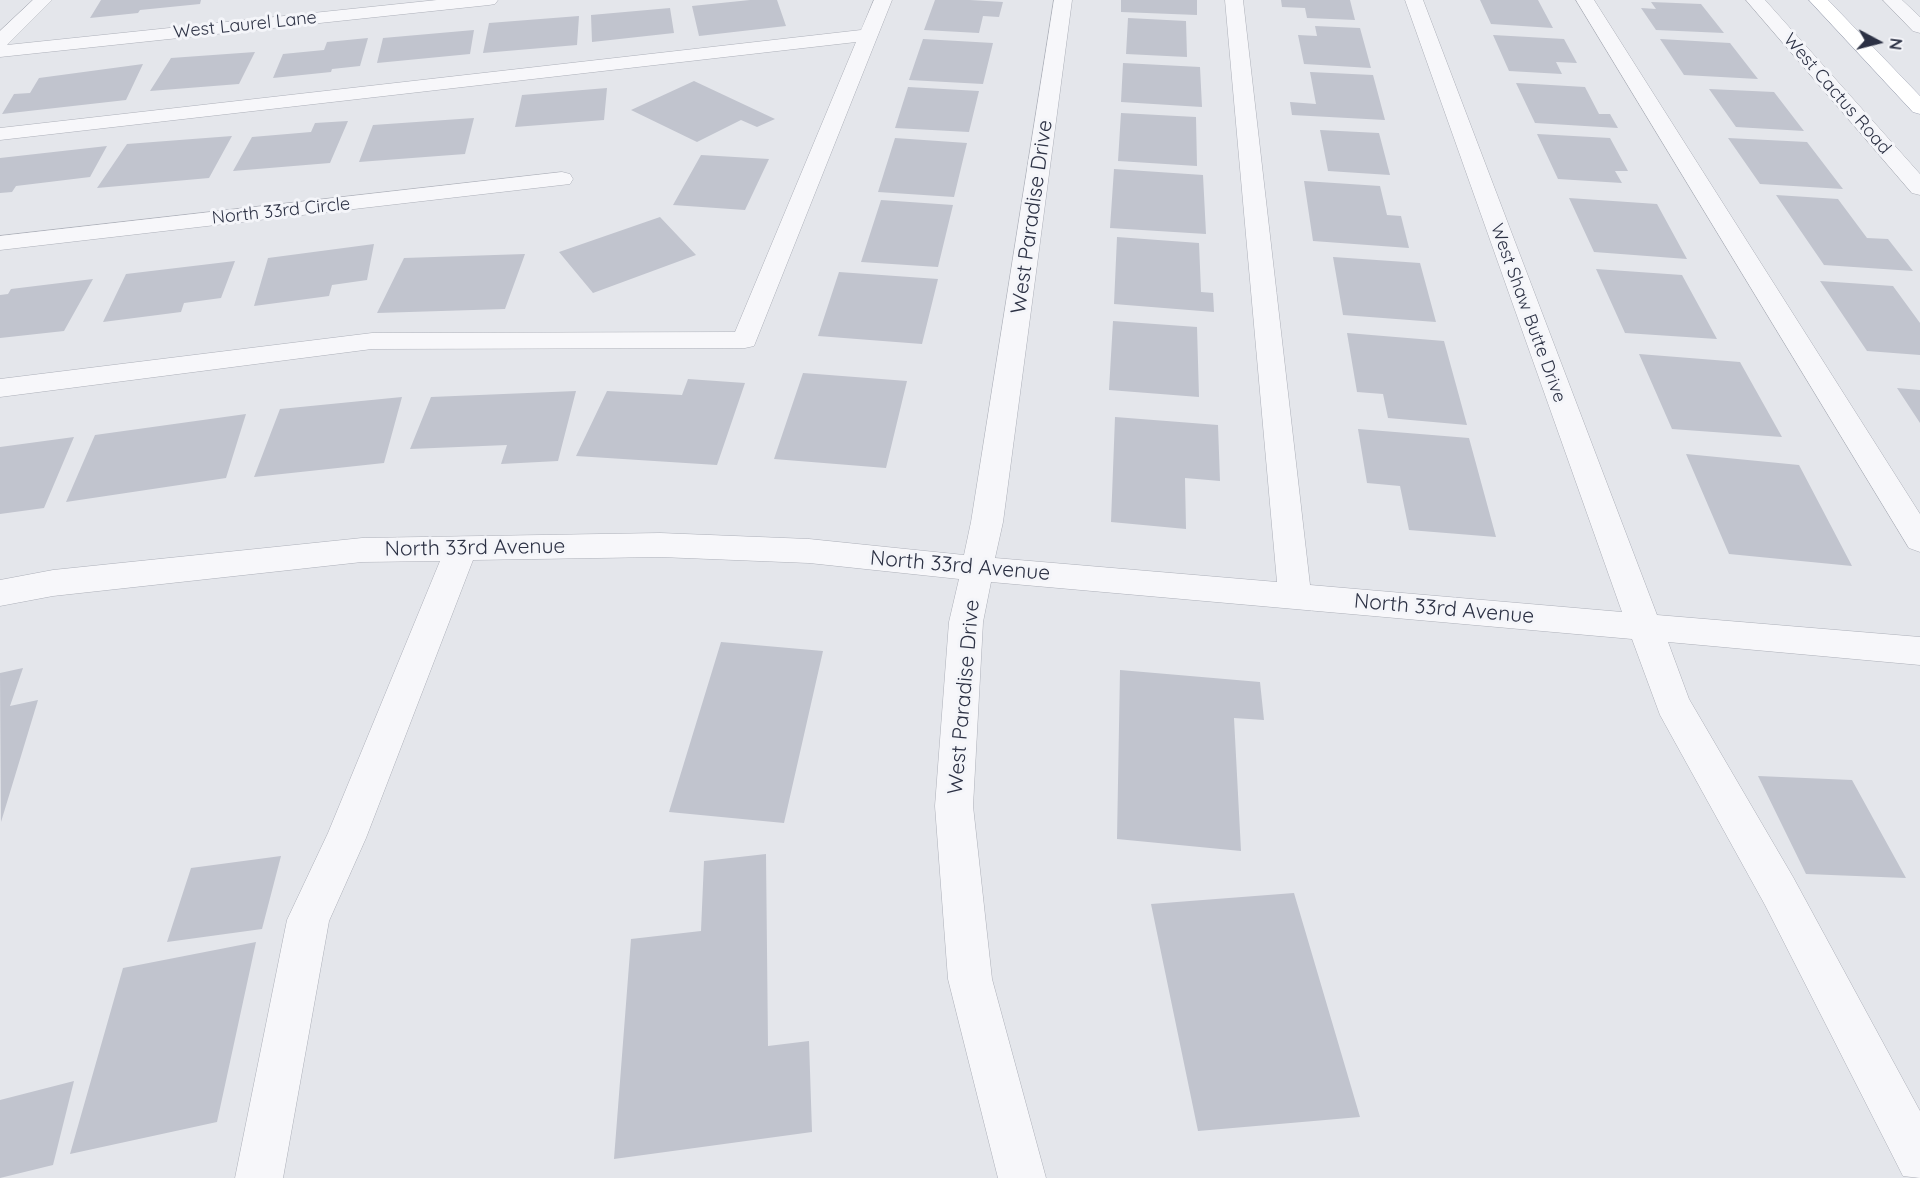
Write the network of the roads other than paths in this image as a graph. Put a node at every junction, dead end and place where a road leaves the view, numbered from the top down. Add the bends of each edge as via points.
1 (43, 0) edge
2 (489, 0) edge
3 (883, 0) edge
4 (1063, 0) edge
5 (1234, 0) edge
6 (1413, 0) edge
7 (1586, 0) edge
8 (1755, 0) edge
9 (1818, 0) edge
10 (1892, 0) edge
11 (1920, 27) edge
12 (869, 34) junction
13 (0, 40) edge
14 (0, 51) edge
15 (1920, 108) edge
16 (0, 134) edge
17 (562, 179) dead end
18 (1920, 188) edge
19 (0, 243) edge
20 (0, 388) edge
21 (1920, 540) edge
22 (461, 549) junction
23 (978, 569) junction
24 (0, 593) edge
25 (1295, 596) junction
26 (1643, 626) junction
27 (1920, 651) edge
28 (1920, 1159) edge
29 (259, 1178) edge
30 (1022, 1178) edge

1 - 13 street
2 - 14 street, West Laurel Lane
3 - 12 street
4 - 23 street, West Paradise Drive
5 - 25 street
6 - 26 street, West Shaw Butte Drive
7 - 21 street
8 - 18 street, West Cactus Road
9 - 15 main road
10 - 11 street
12 - 16 street
12 - 20 street via 745,340 372,341
17 - 19 street, North 33rd Circle
22 - 23 street, North 33rd Avenue via 660,545 809,551
22 - 24 street, North 33rd Avenue via 362,550 53,583
22 - 29 street via 346,838 308,920
23 - 25 street, North 33rd Avenue
23 - 30 street, West Paradise Drive via 966,622 954,806 970,979
25 - 26 street, North 33rd Avenue
26 - 27 street, North 33rd Avenue
26 - 28 street, West Shaw Butte Drive via 1672,704 1779,891

